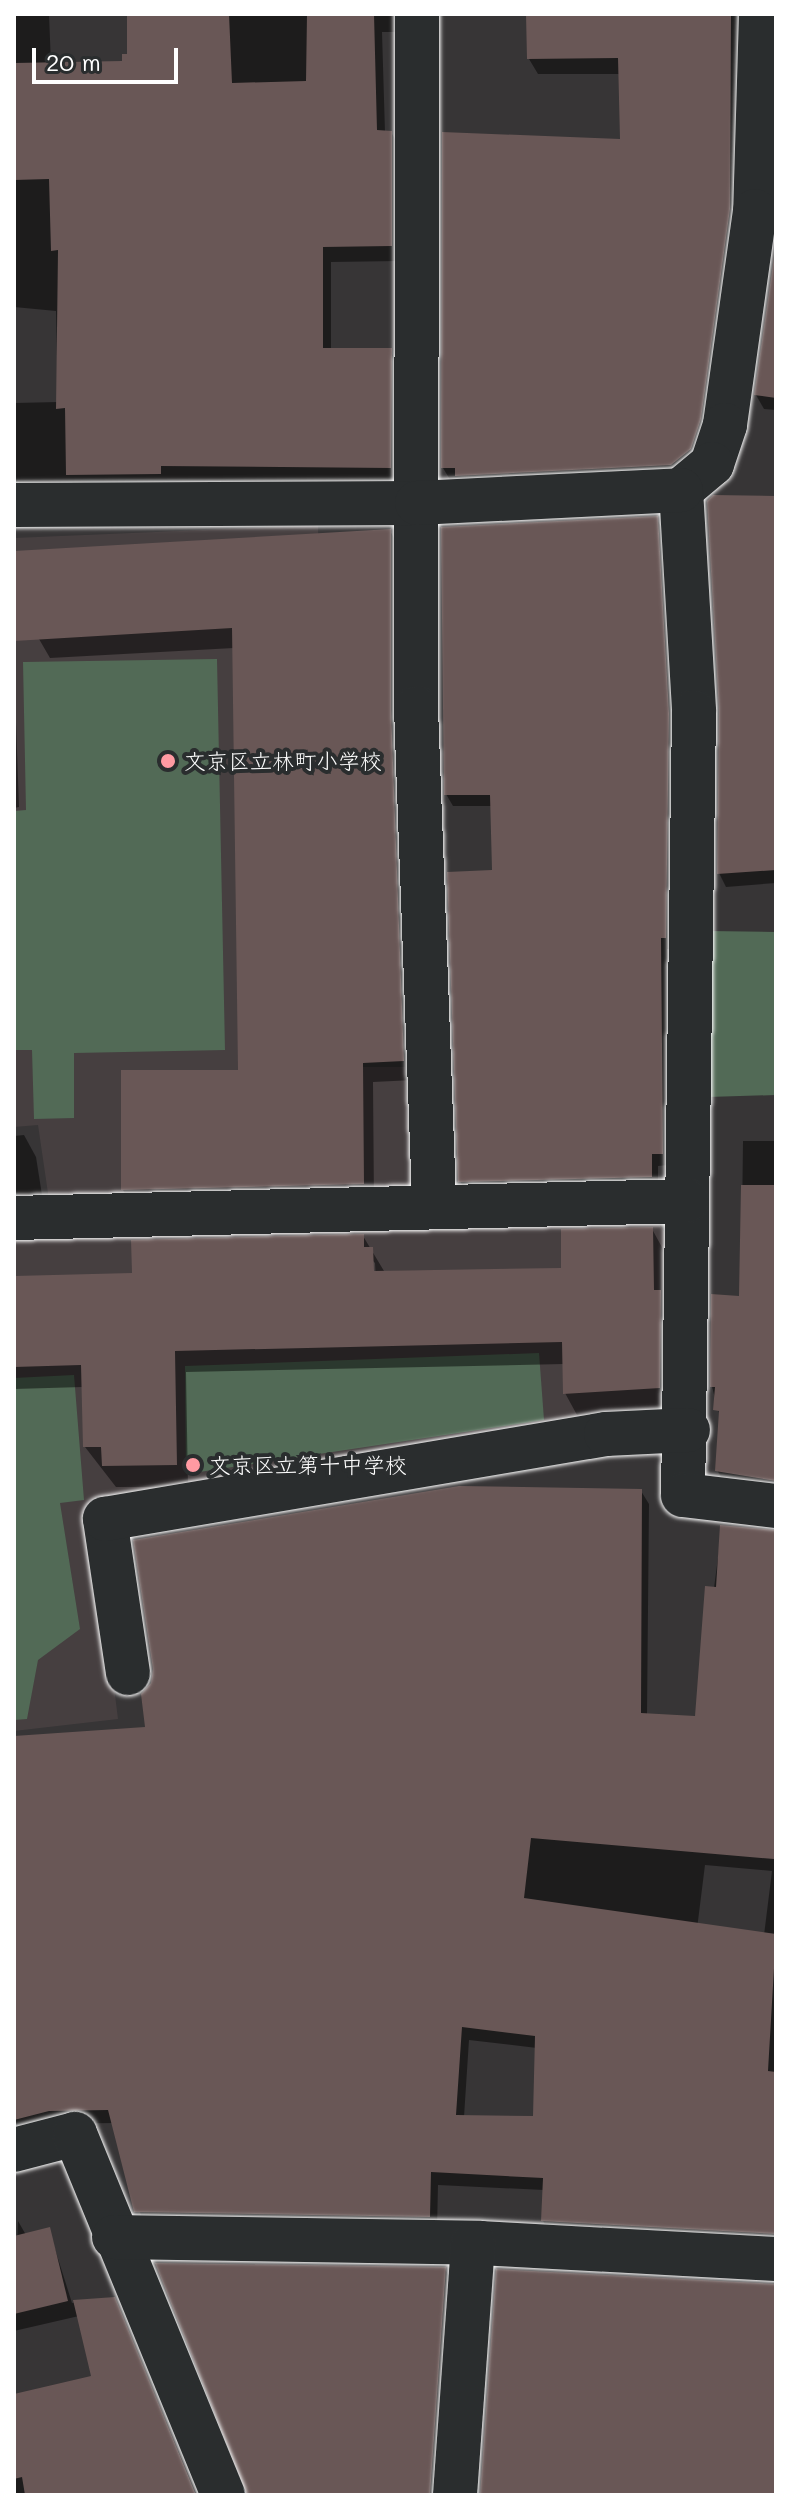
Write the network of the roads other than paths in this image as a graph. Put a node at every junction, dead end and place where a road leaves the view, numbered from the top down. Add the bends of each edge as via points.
1 (417, 14) edge
2 (761, 14) edge
3 (681, 490) junction
4 (417, 503) junction
5 (14, 505) edge
6 (687, 1201) junction
7 (434, 1207) junction
8 (14, 1218) edge
9 (688, 1430) junction
10 (776, 1506) edge
11 (128, 1673) dead end
12 (14, 2150) edge
13 (114, 2237) junction
14 (473, 2244) junction
15 (776, 2259) edge
16 (223, 2495) edge
17 (455, 2495) edge

1 - 4 street
2 - 3 street via 755,211 725,425 712,464
3 - 4 street
3 - 6 street via 694,712
4 - 5 street
4 - 7 street via 416,708
6 - 7 street
6 - 9 street
7 - 8 street
9 - 10 street via 683,1495
9 - 11 street via 606,1434 105,1519
12 - 13 street via 75,2134
13 - 14 street
13 - 16 street
14 - 15 street
14 - 17 street

